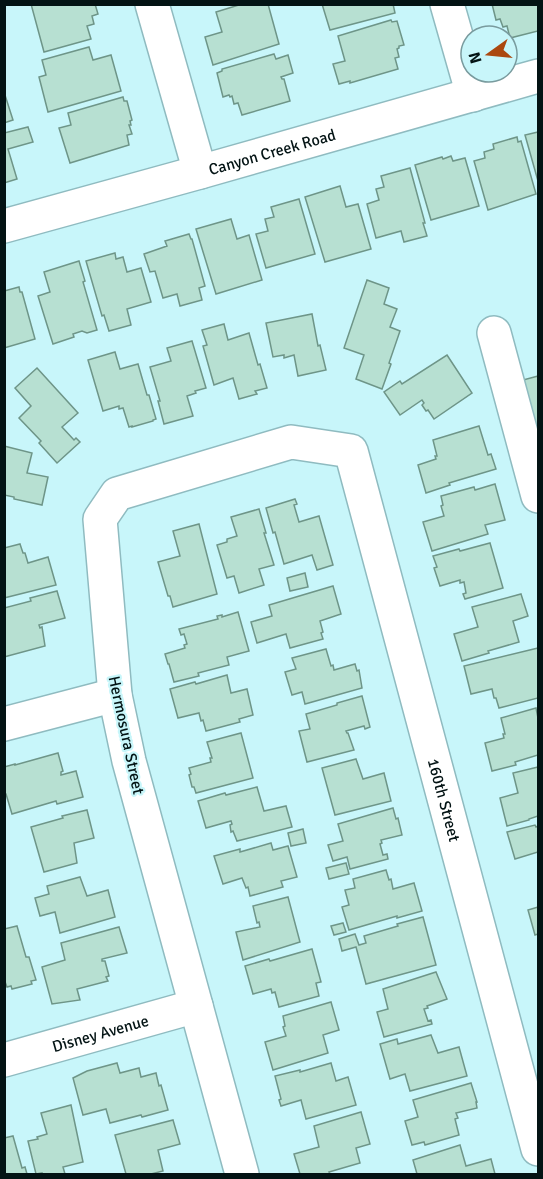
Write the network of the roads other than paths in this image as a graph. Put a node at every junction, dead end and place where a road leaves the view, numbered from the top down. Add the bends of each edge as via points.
1 (152, 4) edge
2 (447, 4) edge
3 (538, 76) edge
4 (473, 94) junction
5 (200, 172) junction
6 (4, 226) edge
7 (494, 333) dead end
8 (351, 451) joint
9 (538, 496) edge
10 (115, 695) junction
11 (4, 724) edge
12 (196, 1006) junction
13 (4, 1060) edge
14 (538, 1149) edge
15 (242, 1174) edge

1 - 5 street
2 - 4 street
3 - 4 street, Canyon Creek Road
4 - 5 street, Canyon Creek Road
5 - 6 street, Canyon Creek Road
7 - 9 street
8 - 10 street, Hermosura Street via 291,442 117,494 100,519
8 - 14 street, 160th Street
10 - 11 street
10 - 12 street, Hermosura Street via 129,761
12 - 13 street, Disney Avenue
12 - 15 street, Hermosura Street

